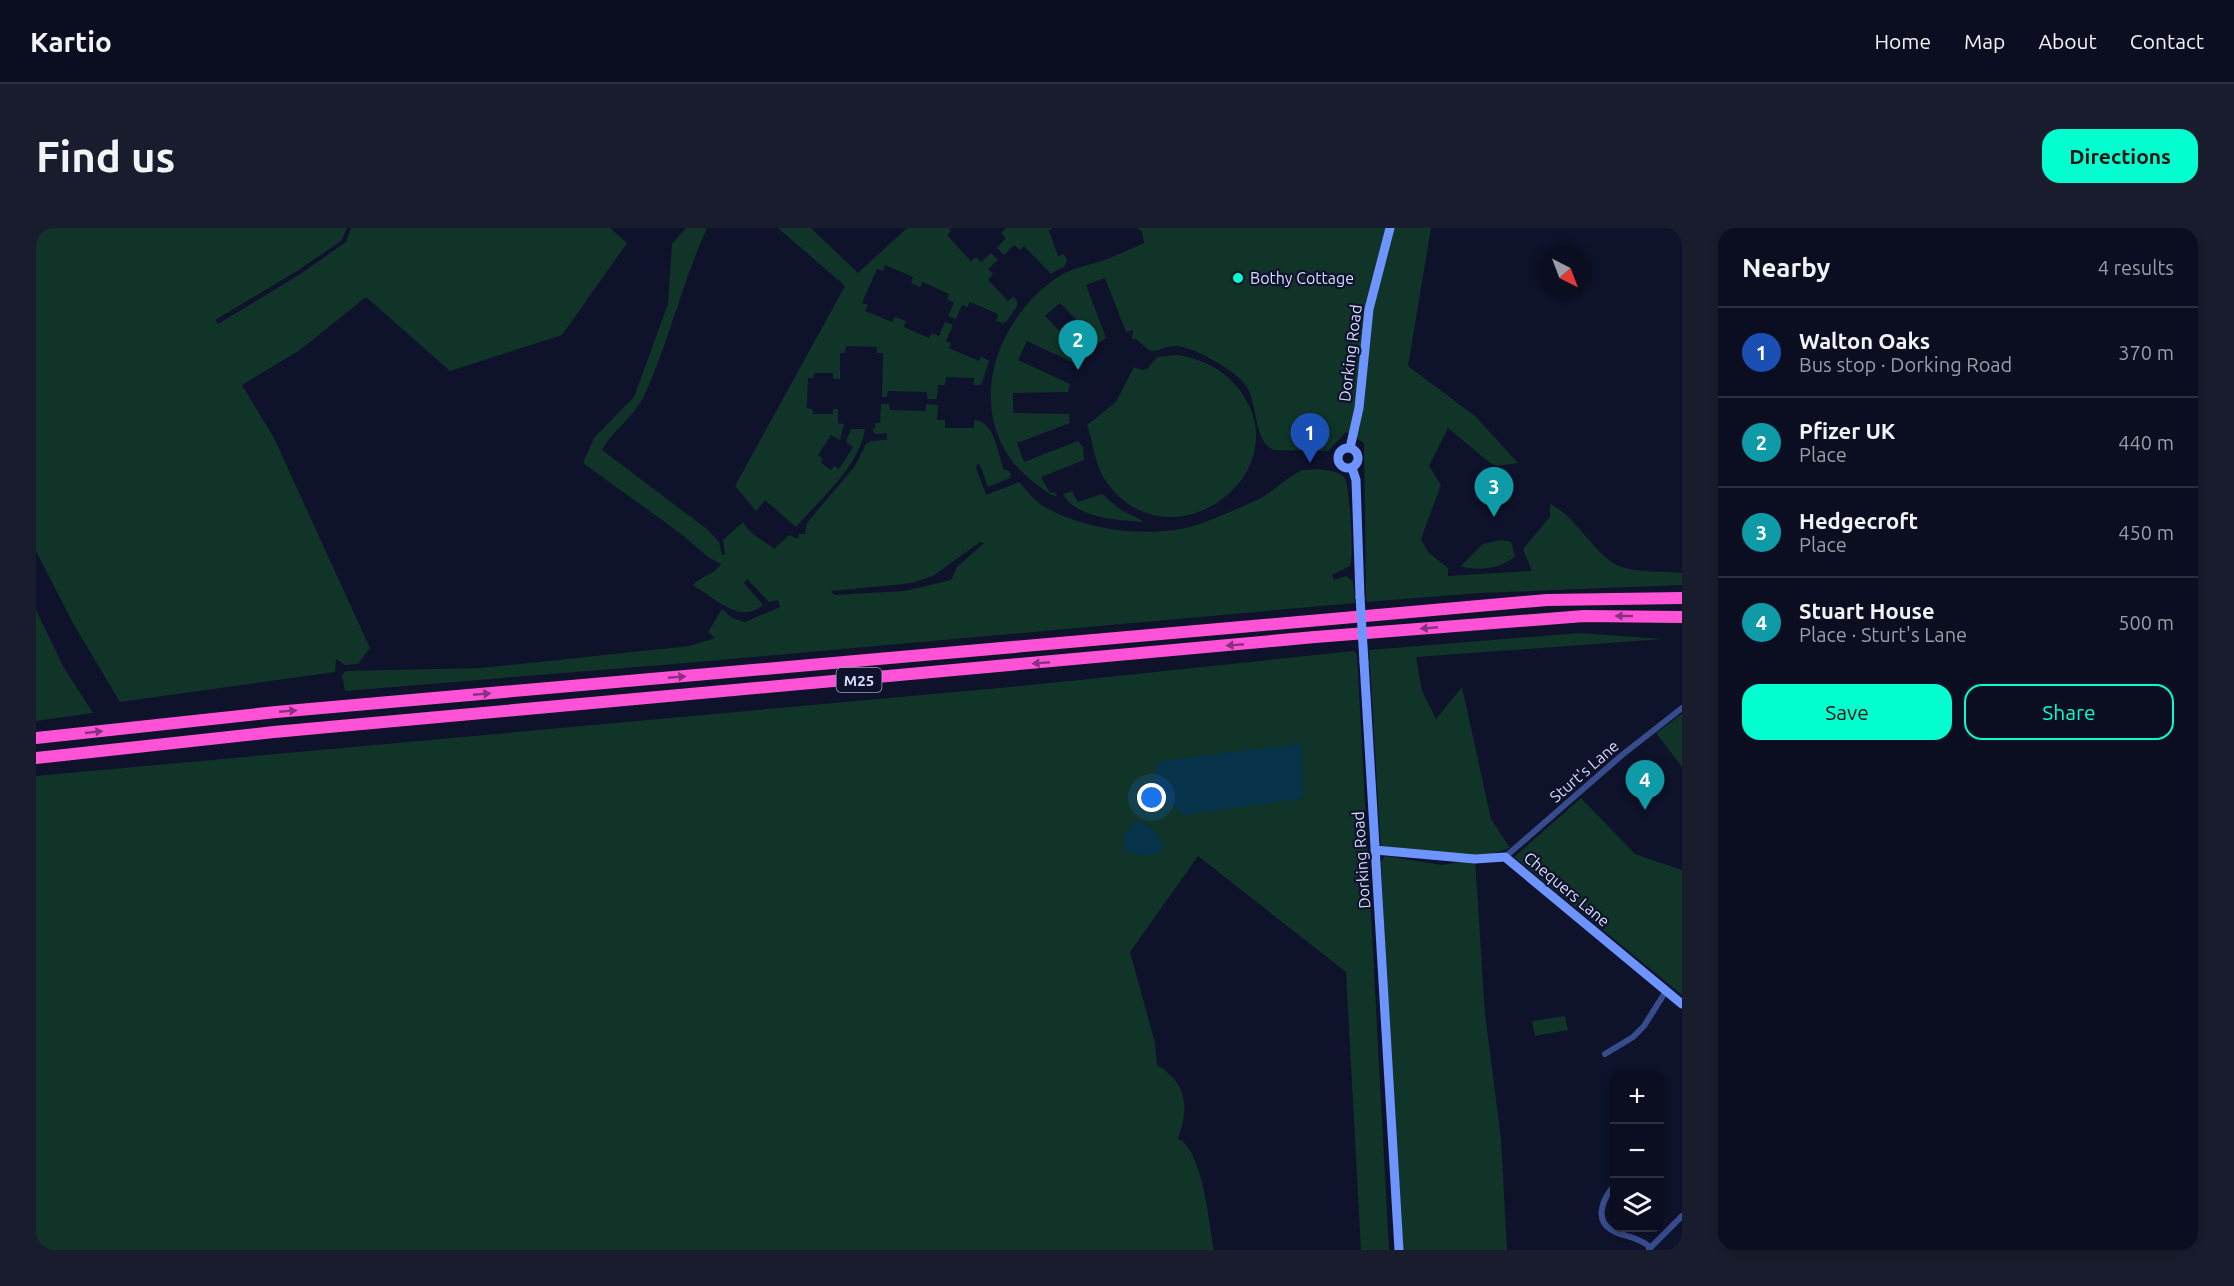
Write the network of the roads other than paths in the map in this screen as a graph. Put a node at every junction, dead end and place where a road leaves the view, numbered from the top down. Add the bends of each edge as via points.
1 (1390, 228) edge
2 (1350, 448) junction
3 (1352, 468) junction
4 (1682, 598) edge
5 (1682, 617) edge
6 (1682, 708) edge
7 (36, 738) edge
8 (36, 758) edge
9 (1375, 850) junction
10 (1505, 857) junction
11 (1666, 991) junction
12 (1682, 1004) edge
13 (1605, 1054) dead end
14 (1610, 1192) edge
15 (1682, 1216) edge
16 (1610, 1229) joint
17 (1619, 1232) edge
18 (1605, 1236) dead end
19 (1649, 1249) edge
20 (1400, 1250) edge

1 - 2 main road, Dorking Road via 1369,309 1359,408
2 - 3 main road via 1359,457
2 - 3 main road via 1341,451 1338,459 1344,468
3 - 9 main road, Dorking Road, bridge via 1356,480
7 -> 4 highway, M25 via 276,712 1547,600
5 -> 8 highway, M25 via 1584,616 1315,637 274,732
6 - 10 street, Sturt's Lane
9 - 10 main road, Chequers Lane via 1475,859
9 - 20 main road, Dorking Road
10 - 11 main road, Chequers Lane
11 - 12 main road, Chequers Lane
11 - 13 street via 1644,1026
14 - 16 street via 1602,1205 1602,1215
15 - 19 street
16 - 18 street
17 - 19 street via 1640,1239

